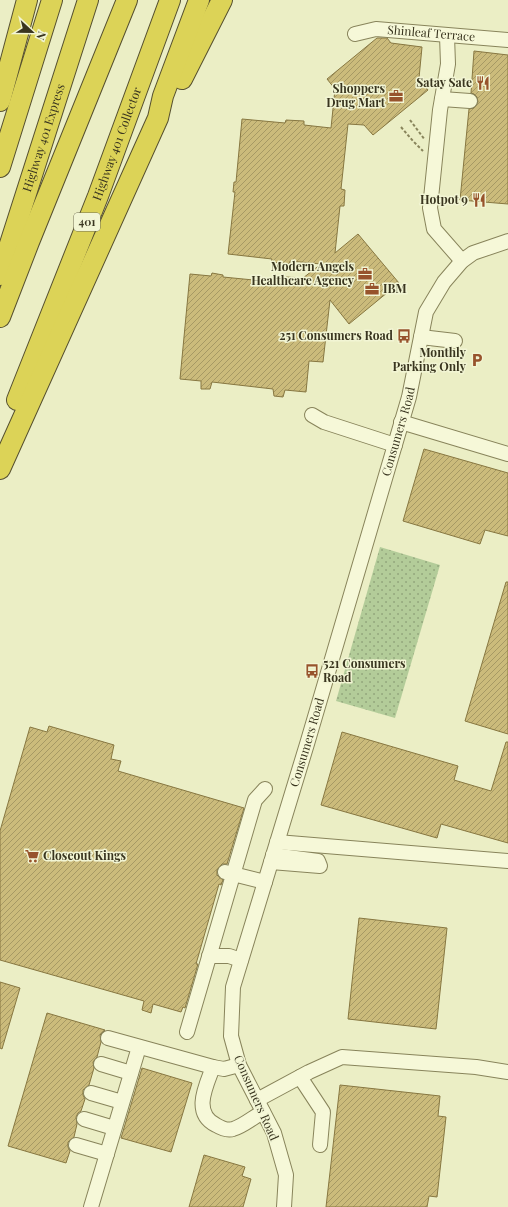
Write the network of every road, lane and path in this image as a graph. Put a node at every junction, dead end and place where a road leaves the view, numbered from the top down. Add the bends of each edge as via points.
1 (27, 0) edge
2 (52, 0) edge
3 (88, 0) edge
4 (127, 0) edge
5 (170, 0) edge
6 (199, 0) edge
7 (222, 0) edge
8 (355, 34) dead end
9 (447, 36) junction
10 (508, 40) edge
11 (442, 98) junction
12 (0, 101) edge
13 (470, 101) dead end
14 (158, 118) junction
15 (410, 120) dead end
16 (401, 127) dead end
17 (426, 142) dead end
18 (425, 154) dead end
19 (0, 167) edge
20 (508, 241) edge
21 (462, 261) junction
22 (0, 275) edge
23 (0, 316) edge
24 (422, 337) junction
25 (455, 341) dead end
26 (312, 415) dead end
27 (402, 422) junction
28 (0, 443) edge
29 (395, 445) junction
30 (508, 454) edge
31 (0, 469) edge
32 (265, 789) dead end
33 (274, 853) junction
34 (508, 861) edge
35 (229, 873) junction
36 (264, 882) junction
37 (209, 956) junction
38 (241, 960) junction
39 (187, 1032) dead end
40 (108, 1038) dead end
41 (139, 1047) junction
42 (101, 1064) dead end
43 (239, 1065) junction
44 (212, 1067) junction
45 (508, 1072) edge
46 (131, 1073) junction
47 (300, 1077) junction
48 (91, 1093) dead end
49 (122, 1102) junction
50 (260, 1106) junction
51 (84, 1119) dead end
52 (114, 1128) junction
53 (76, 1145) dead end
54 (320, 1145) dead end
55 (107, 1154) junction
56 (91, 1207) edge
57 (284, 1207) edge

1 - 12 highway
2 - 19 highway
3 - 22 highway, Highway 401 Express
4 - 23 highway
5 - 28 highway, Highway 401 Collector / 401 via 98,196
6 - 14 highway via 163,96
7 - 14 highway via 170,103
8 - 9 street, Shinleaf Terrace via 376,29
9 - 10 street, Shinleaf Terrace
9 - 11 street via 448,64
11 - 13 street
11 - 21 street via 430,208 434,229
14 - 31 highway
15 - 17 path
16 - 18 path
20 - 21 street, Consumers Road via 473,253
21 - 24 street, Consumers Road via 444,282 426,312
24 - 25 street
24 - 27 street, Consumers Road
26 - 29 street via 324,422
27 - 29 street, Consumers Road
27 - 30 street
29 - 33 street, Consumers Road
32 - 35 street via 255,800
33 - 34 street
33 - 36 street, Consumers Road
35 - 36 street
35 - 37 street
36 - 38 street, Consumers Road
37 - 38 street via 228,956
37 - 39 street
38 - 43 street, Consumers Road via 233,987 231,1036
40 - 41 street
41 - 44 street
41 - 46 street
42 - 46 street
43 - 44 street via 224,1069
43 - 50 street, Consumers Road
44 - 50 street via 202,1103 204,1115 210,1122 226,1130 235,1129
45 - 47 street via 476,1067 342,1058
46 - 49 street
47 - 50 street
47 - 54 street via 323,1112
48 - 49 street
49 - 52 street
50 - 57 street, Consumers Road via 274,1133 286,1175
51 - 52 street
52 - 55 street
53 - 55 street
55 - 56 street

